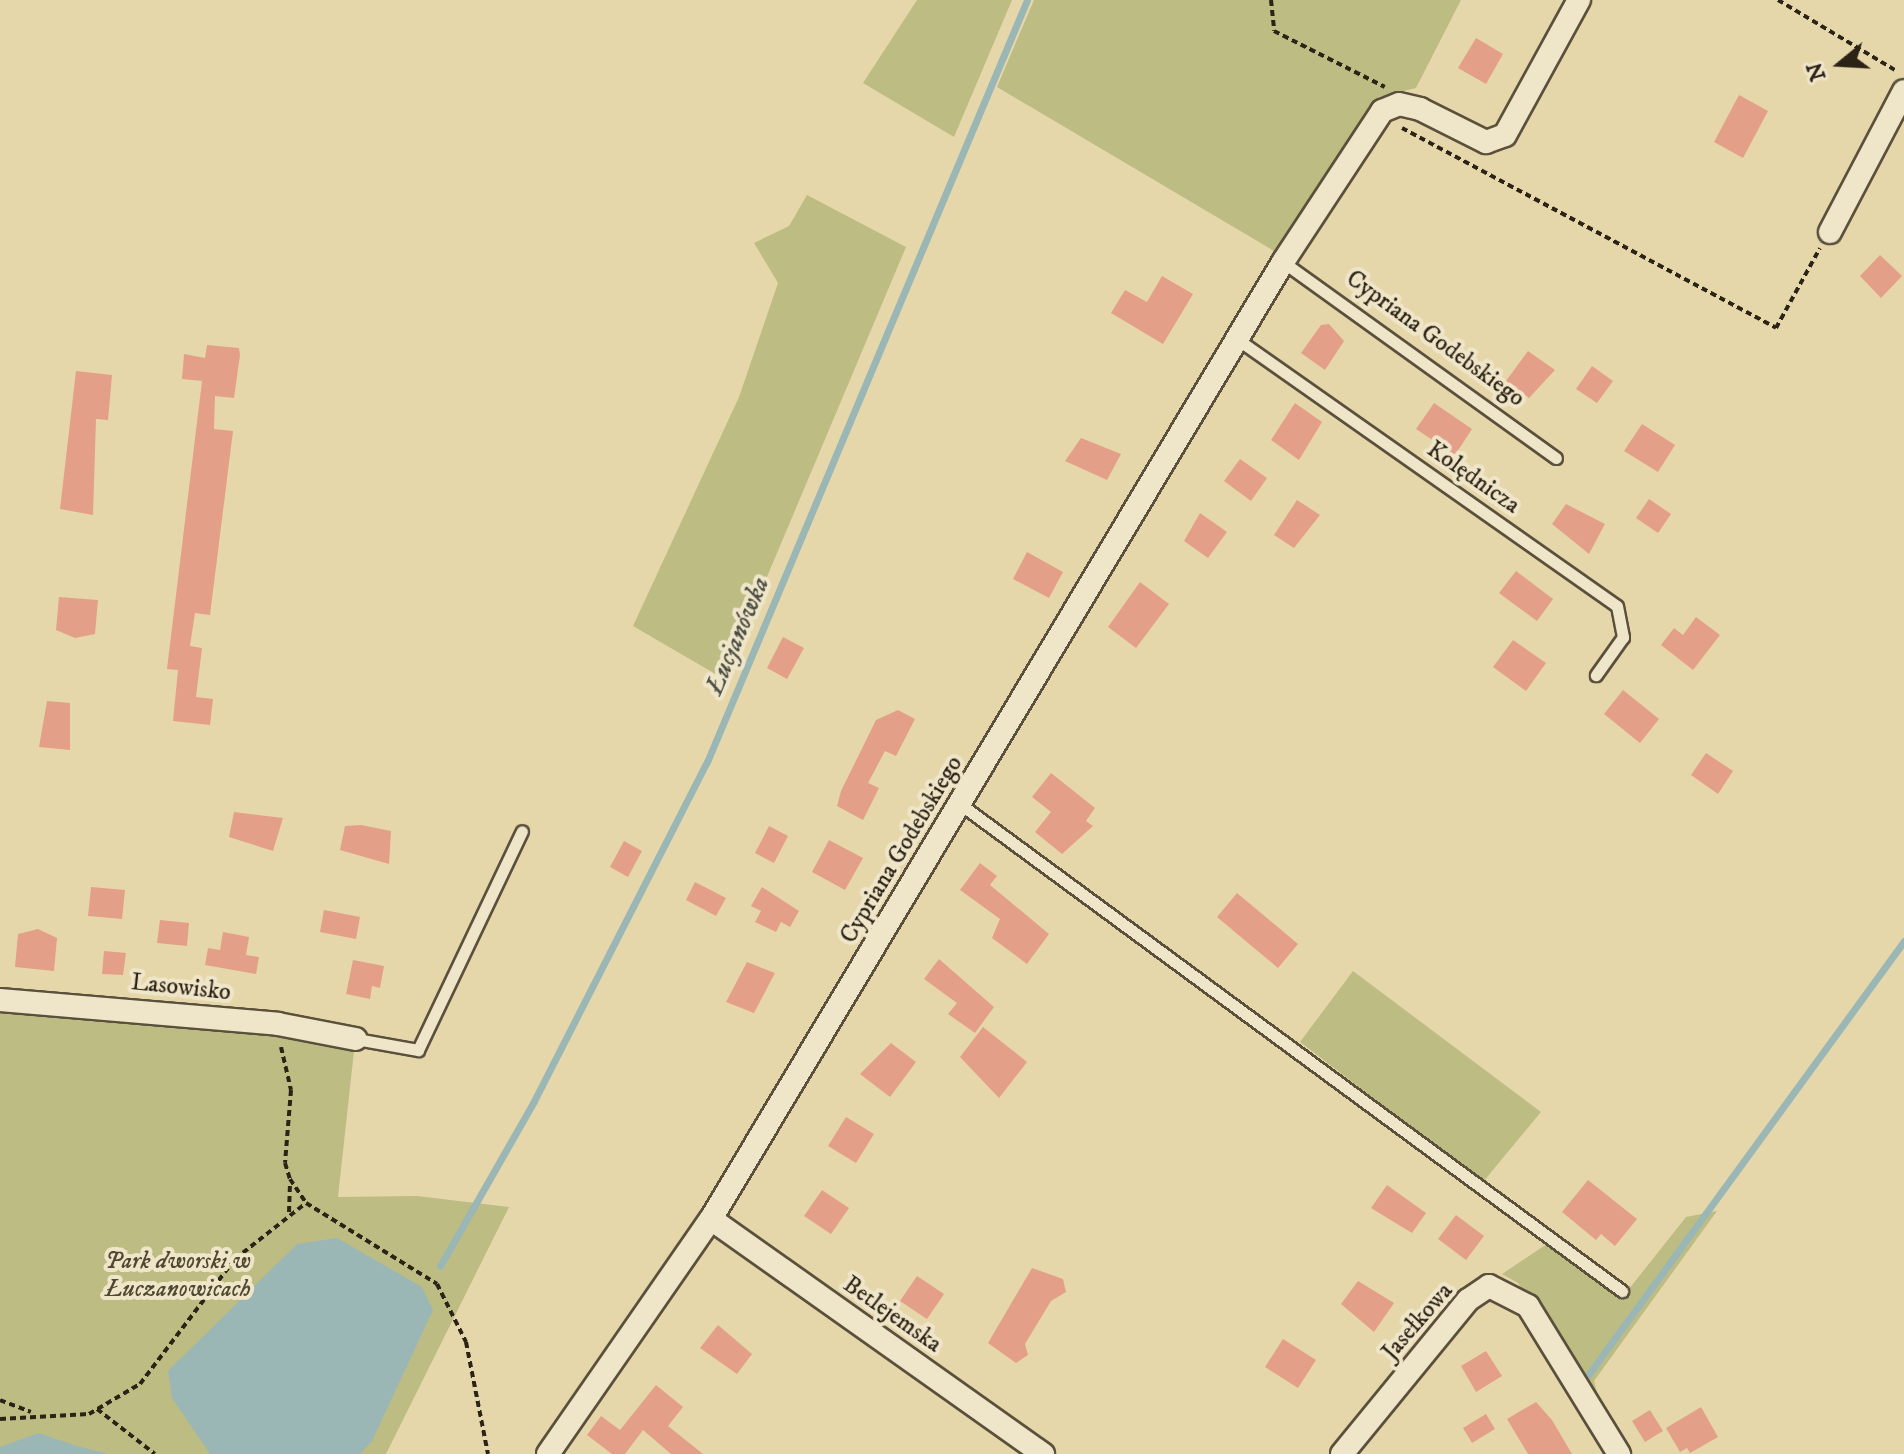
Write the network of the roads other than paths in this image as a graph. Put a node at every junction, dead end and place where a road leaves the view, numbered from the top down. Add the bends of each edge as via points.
1 (1579, 0) edge
2 (1904, 91) edge
3 (1830, 232) road end
4 (1283, 262) junction
5 (1237, 339) junction
6 (1556, 458) dead end
7 (1596, 675) dead end
8 (960, 804) junction
9 (522, 831) dead end
10 (0, 1000) edge
11 (356, 1039) joint
12 (711, 1219) junction
13 (1622, 1291) dead end
14 (548, 1454) edge
15 (1043, 1454) edge
16 (1342, 1454) edge
17 (1619, 1454) edge

1 - 4 street, Cypriana Godebskiego via 1505,135 1486,142 1387,110
2 - 3 street
4 - 5 street, Cypriana Godebskiego
4 - 6 lane, Cypriana Godebskiego
5 - 7 lane, Kolędnicza via 1617,606 1623,637
5 - 8 street, Cypriana Godebskiego
8 - 12 street, Cypriana Godebskiego
8 - 13 lane
9 - 11 lane via 418,1050
10 - 11 street, Lasowisko via 282,1024
12 - 14 street, Cypriana Godebskiego
12 - 15 street, Betlejemska
16 - 17 street, Jasełkowa via 1468,1300 1489,1286 1528,1306

